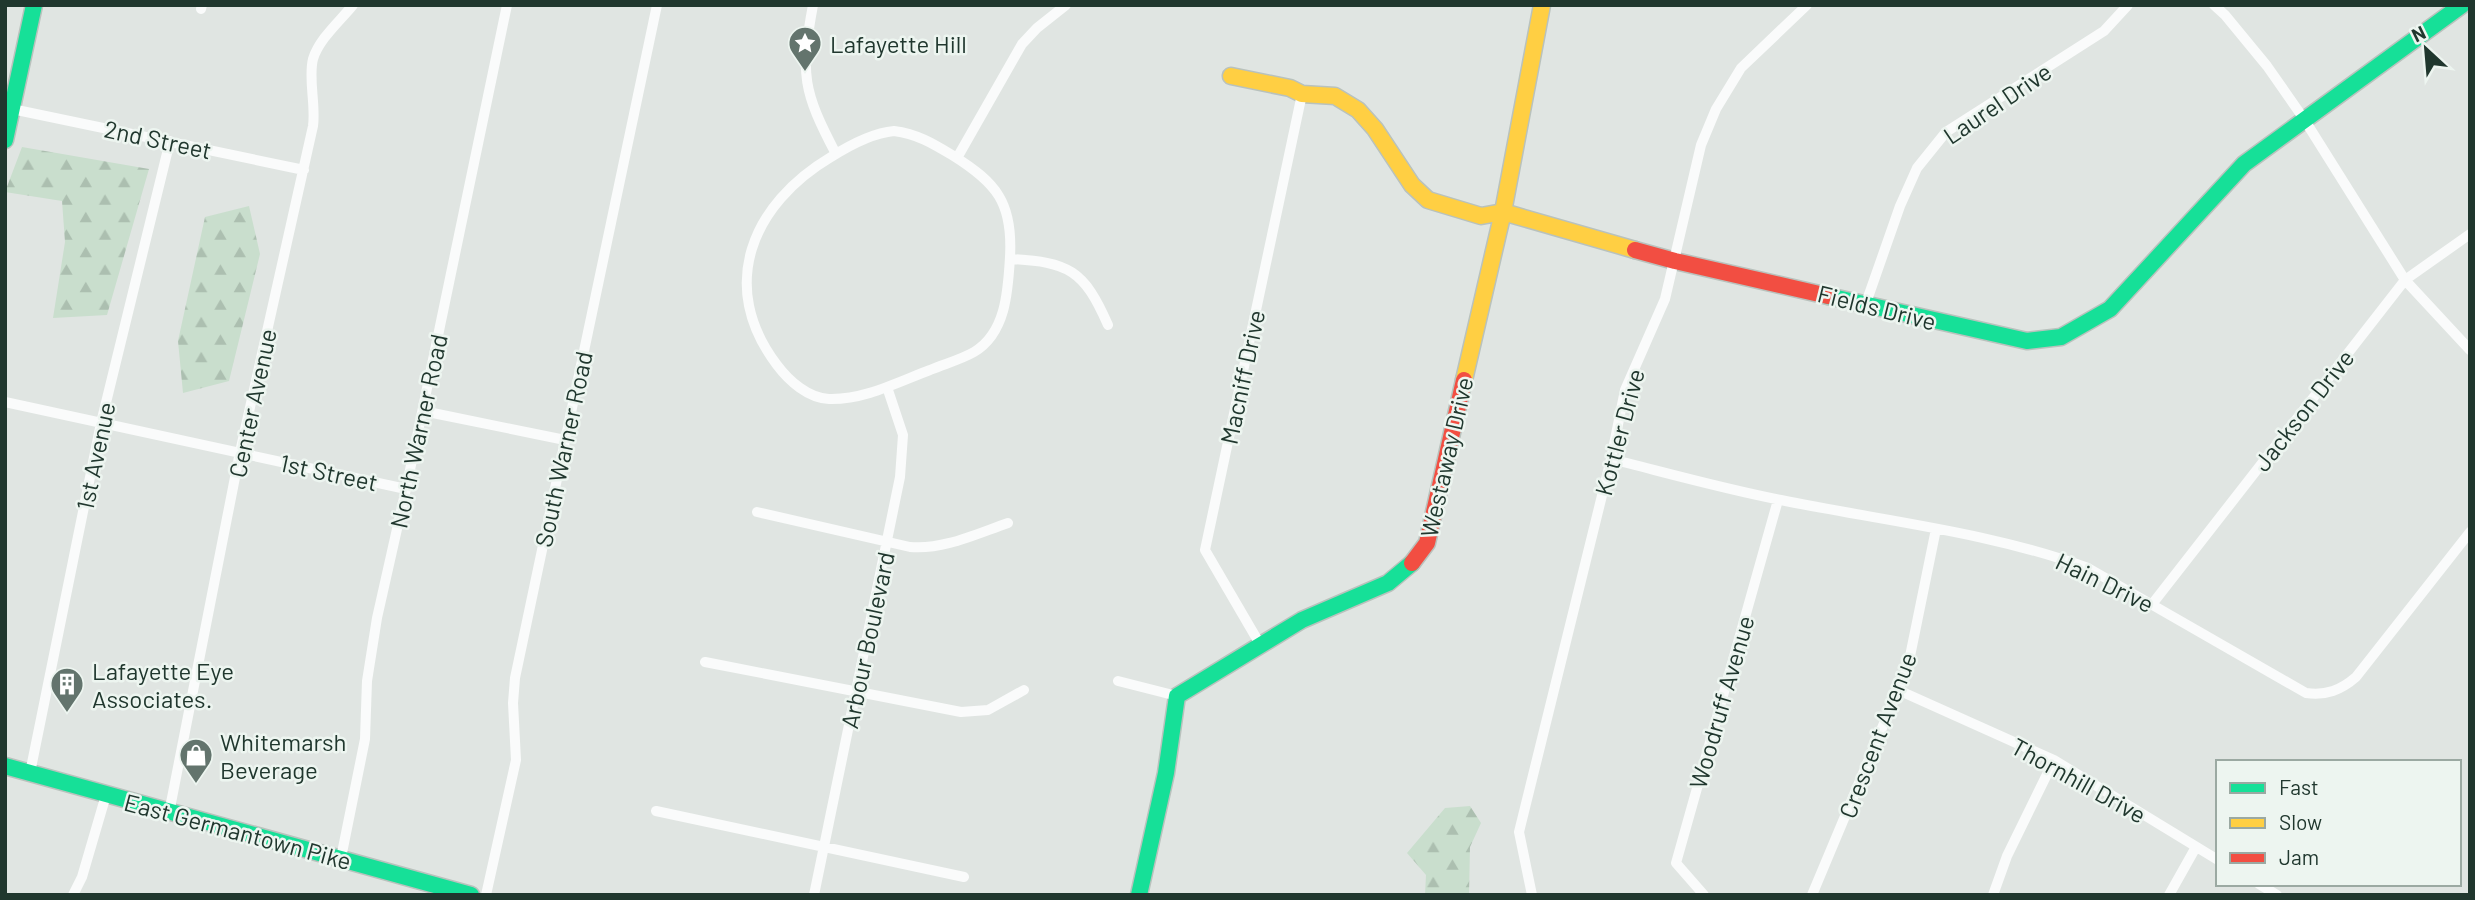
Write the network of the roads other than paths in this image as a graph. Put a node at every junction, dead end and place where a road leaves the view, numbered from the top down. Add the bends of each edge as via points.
1 (34, 5) edge
2 (353, 5) edge
3 (507, 5) edge
4 (657, 5) edge
5 (813, 5) edge
6 (1066, 5) edge
7 (1542, 5) edge
8 (1807, 5) edge
9 (2128, 5) edge
10 (2214, 5) edge
11 (2462, 5) edge
12 (13, 72) edge
13 (1231, 76) dead end
14 (1302, 94) junction
15 (12, 109) junction
16 (2304, 119) junction
17 (5, 140) edge
18 (170, 141) junction
19 (836, 154) junction
20 (957, 158) junction
21 (304, 170) junction
22 (1503, 212) junction
23 (2470, 234) edge
24 (1010, 259) junction
25 (1675, 261) junction
26 (2405, 280) junction
27 (1866, 303) junction
28 (1108, 325) dead end
29 (2470, 350) edge
30 (887, 387) junction
31 (5, 402) edge
32 (422, 411) junction
33 (102, 423) junction
34 (565, 440) junction
35 (240, 452) junction
36 (1611, 459) junction
37 (406, 489) junction
38 (1778, 500) junction
39 (757, 512) dead end
40 (1008, 523) dead end
41 (1936, 529) junction
42 (2470, 532) edge
43 (888, 541) junction
44 (2153, 603) junction
45 (1261, 646) junction
46 (705, 662) dead end
47 (1118, 681) dead end
48 (1024, 690) dead end
49 (1898, 690) junction
50 (856, 691) junction
51 (1177, 696) junction
52 (2054, 760) junction
53 (5, 766) edge
54 (30, 774) junction
55 (106, 795) junction
56 (656, 811) dead end
57 (169, 813) junction
58 (823, 847) junction
59 (2196, 847) junction
60 (341, 858) junction
61 (2216, 859) edge
62 (964, 877) dead end
63 (73, 895) edge
64 (471, 895) edge
65 (486, 895) edge
66 (814, 895) edge
67 (1139, 895) edge
68 (1532, 895) edge
69 (1703, 895) edge
70 (1812, 895) edge
71 (1993, 895) edge
72 (2169, 895) edge

1 - 12 street
2 - 21 street, Center Avenue via 322,42 313,61 315,115
3 - 32 street, North Warner Road
4 - 34 street, South Warner Road
5 - 19 street via 805,79 813,108
6 - 20 street via 1021,44
7 - 22 street, Westaway Drive
8 - 25 street, Kottler Drive via 1741,68 1716,109 1702,145
9 - 27 street, Laurel Drive via 2104,31 1946,132 1917,168
10 - 16 street via 2267,66
11 - 16 street, Fields Drive
12 - 15 street
13 - 14 street, Fields Drive
14 - 22 street, Fields Drive via 1335,96 1357,110 1412,186 1428,200 1481,216
14 - 45 street, Macniff Drive via 1205,551
15 - 17 street
15 - 18 street, 2nd Street
16 - 26 street
16 - 27 street, Fields Drive via 2244,164 2110,309 2061,337 2026,341
18 - 21 street, 2nd Street
18 - 33 street, 1st Avenue
19 - 20 street via 881,132 894,131 924,138
19 - 30 street via 794,182 762,222 748,271 750,310 764,346 803,390 827,399
20 - 24 street via 981,174 1005,207
21 - 35 street, Center Avenue
22 - 25 street, Fields Drive
22 - 45 street, Westaway Drive via 1427,543 1420,557 1388,585 1302,620
23 - 26 street, Jackson Drive
24 - 28 street via 1067,269 1094,294
24 - 30 street via 1003,312 984,344 962,358
25 - 27 street, Fields Drive
25 - 36 street, Kottler Drive via 1665,299 1625,390
26 - 29 street
26 - 44 street, Jackson Drive
30 - 43 street, Arbour Boulevard via 900,422 903,453
31 - 33 street, 1st Street
32 - 34 street
32 - 37 street, North Warner Road
33 - 35 street, 1st Street
33 - 54 street, 1st Avenue
34 - 65 street, South Warner Road via 515,678 516,760
35 - 37 street, 1st Street
35 - 57 street, Center Avenue
36 - 38 street, Hain Drive
36 - 68 street, Kottler Drive via 1519,832
37 - 60 street, North Warner Road via 375,632 365,739
38 - 41 street, Hain Drive
38 - 69 street, Woodruff Avenue via 1676,863
39 - 43 street
40 - 43 street via 935,547
41 - 44 street, Hain Drive via 2054,555
41 - 49 street, Crescent Avenue via 1908,666
42 - 44 street, Hain Drive via 2356,677 2327,694 2306,693
43 - 50 street, Arbour Boulevard
45 - 51 street, Westaway Drive
46 - 50 street
47 - 51 street
48 - 50 street via 997,706 970,712
49 - 52 street, Thornhill Drive
49 - 70 street, Crescent Avenue
50 - 58 street, Arbour Boulevard
51 - 67 street via 1166,773
52 - 59 street, Thornhill Drive
52 - 71 street
53 - 54 street, East Germantown Pike
54 - 55 street, East Germantown Pike
55 - 57 street, East Germantown Pike
55 - 63 street
56 - 58 street
57 - 60 street, East Germantown Pike
58 - 62 street
58 - 66 street, Arbour Boulevard
59 - 61 street, Thornhill Drive
59 - 72 street
60 - 64 street, East Germantown Pike

